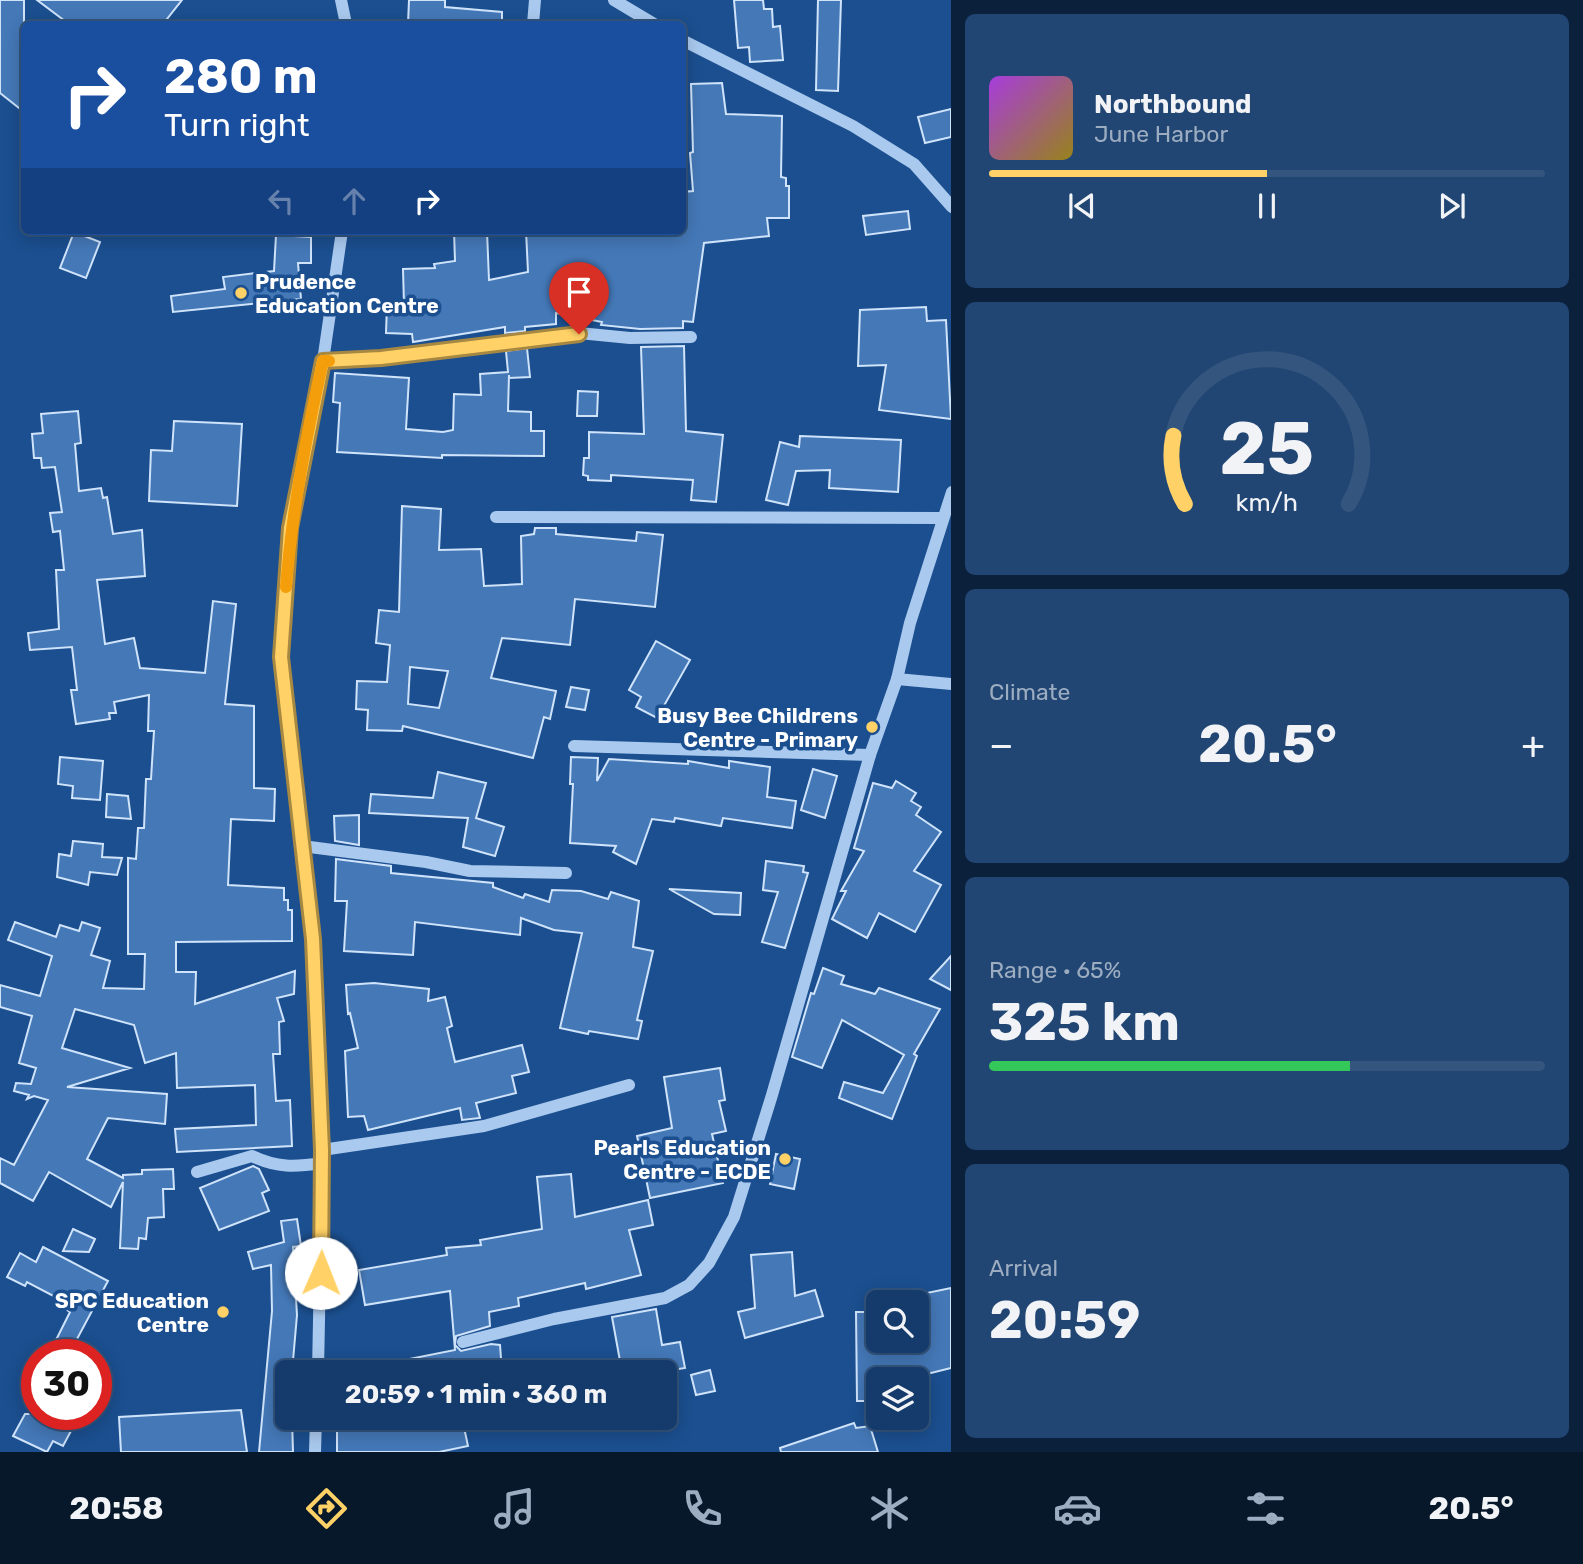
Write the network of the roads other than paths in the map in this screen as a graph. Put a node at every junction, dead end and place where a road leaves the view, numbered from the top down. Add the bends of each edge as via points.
1 (341, 0) edge
2 (535, 0) edge
3 (614, 0) edge
4 (345, 21) edge
5 (533, 21) edge
6 (649, 21) edge
7 (686, 42) edge
8 (951, 207) edge
9 (341, 235) edge
10 (691, 337) dead end
11 (323, 361) junction
12 (951, 492) edge
13 (496, 517) dead end
14 (942, 518) junction
15 (897, 679) junction
16 (951, 684) edge
17 (574, 746) dead end
18 (870, 755) junction
19 (302, 846) junction
20 (566, 873) dead end
21 (629, 1085) dead end
22 (322, 1156) junction
23 (197, 1172) dead end
24 (463, 1342) dead end
25 (318, 1360) edge
26 (316, 1430) edge
27 (315, 1452) edge

1 - 4 street
2 - 5 street
3 - 6 street
7 - 8 street via 914,164
9 - 11 street
10 - 11 street via 579,334
11 - 19 street via 290,528 281,657
12 - 14 street
13 - 14 street
14 - 15 street
15 - 16 street
15 - 18 street
17 - 18 street
18 - 24 street via 734,1217 709,1263 689,1285 665,1298
19 - 20 street via 470,871
19 - 22 street via 313,939
21 - 22 street via 484,1126
22 - 23 street via 292,1168 272,1166 252,1156
22 - 25 street
26 - 27 street

